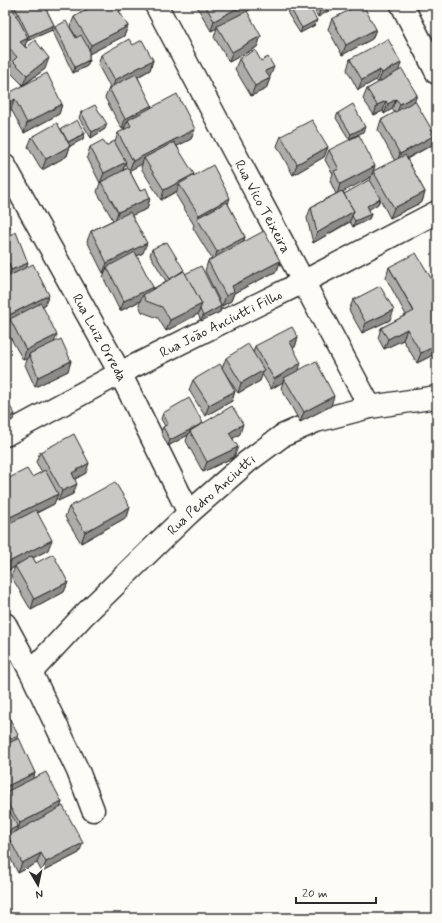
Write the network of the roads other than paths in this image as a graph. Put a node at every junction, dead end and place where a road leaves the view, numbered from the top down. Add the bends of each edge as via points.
1 (156, 5) edge
2 (402, 5) edge
3 (437, 73) edge
4 (5, 166) edge
5 (437, 212) edge
6 (303, 282) junction
7 (120, 373) junction
8 (437, 397) edge
9 (370, 407) junction
10 (5, 435) edge
11 (189, 512) junction
12 (5, 624) edge
13 (31, 672) junction
14 (93, 810) dead end

1 - 6 street, Rua Vico Teixeira
2 - 3 street
4 - 7 street, Rua Luiz Orreda
5 - 6 street, Rua João Anciutti Filho
6 - 7 street, Rua João Anciutti Filho
6 - 9 street, Rua Vico Teixeira
7 - 10 street, Rua João Anciutti Filho
7 - 11 street, Rua Luiz Orreda
8 - 9 street, Rua Pedro Anciutti
9 - 11 street, Rua Pedro Anciutti via 316,421 282,436 247,462
11 - 13 street, Rua Pedro Anciutti via 84,615
12 - 13 street
13 - 14 street via 84,783

